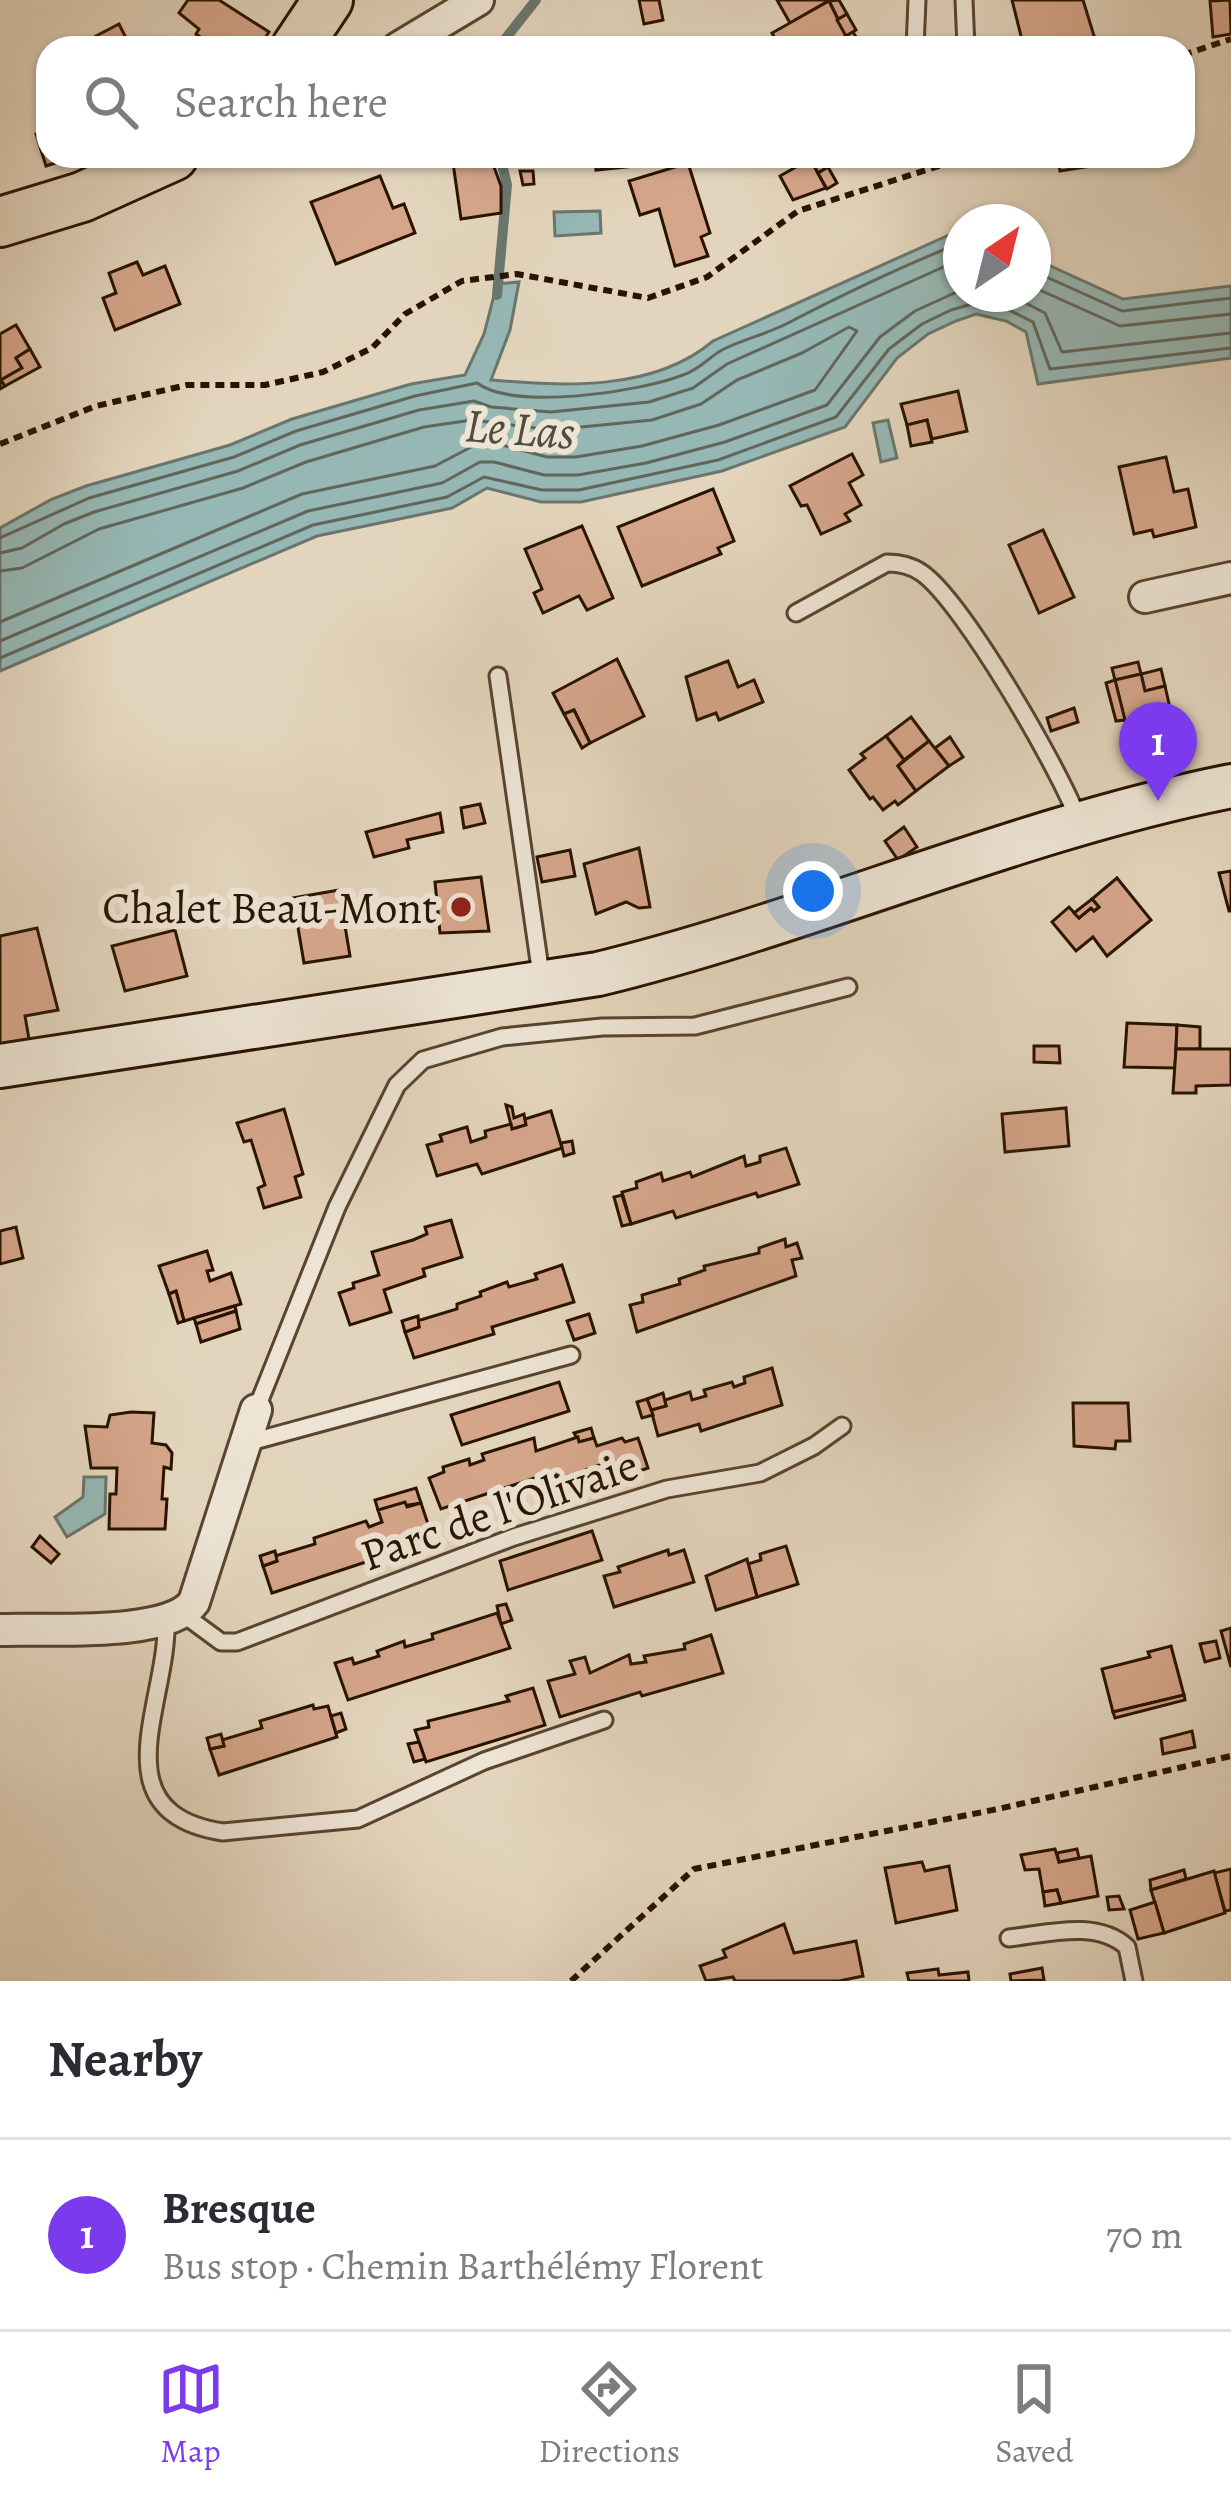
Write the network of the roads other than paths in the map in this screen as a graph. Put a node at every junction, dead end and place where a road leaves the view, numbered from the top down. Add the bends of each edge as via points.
1 (328, 0) edge
2 (478, 0) edge
3 (917, 0) edge
4 (964, 0) edge
5 (305, 36) edge
6 (418, 36) edge
7 (916, 36) edge
8 (966, 36) edge
9 (146, 168) edge
10 (0, 222) edge
11 (1231, 578) edge
12 (1145, 597) dead end
13 (796, 613) dead end
14 (498, 676) dead end
15 (1231, 786) edge
16 (1079, 822) junction
17 (542, 982) junction
18 (848, 987) dead end
19 (0, 1066) edge
20 (571, 1355) dead end
21 (256, 1410) joint
22 (842, 1426) dead end
23 (244, 1443) junction
24 (175, 1618) junction
25 (0, 1630) edge
26 (604, 1720) dead end
27 (1009, 1938) dead end
28 (1134, 1981) edge

1 - 5 main road
2 - 6 street
3 - 7 lane
4 - 8 lane
9 - 10 main road
11 - 12 street
13 - 16 lane via 887,563 924,574 965,623
14 - 17 lane
15 - 16 street
16 - 17 street via 670,956
17 - 19 street
18 - 21 lane via 695,1026 502,1037 423,1060 397,1085 337,1207
20 - 23 lane
21 - 23 street
22 - 24 lane, Parc de l'Olivaie via 760,1473 667,1489 514,1537 237,1642
23 - 24 street via 194,1603
24 - 25 street
24 - 26 lane via 148,1747 151,1785 178,1817 206,1830 358,1819 484,1761
27 - 28 lane via 1107,1933 1127,1946

